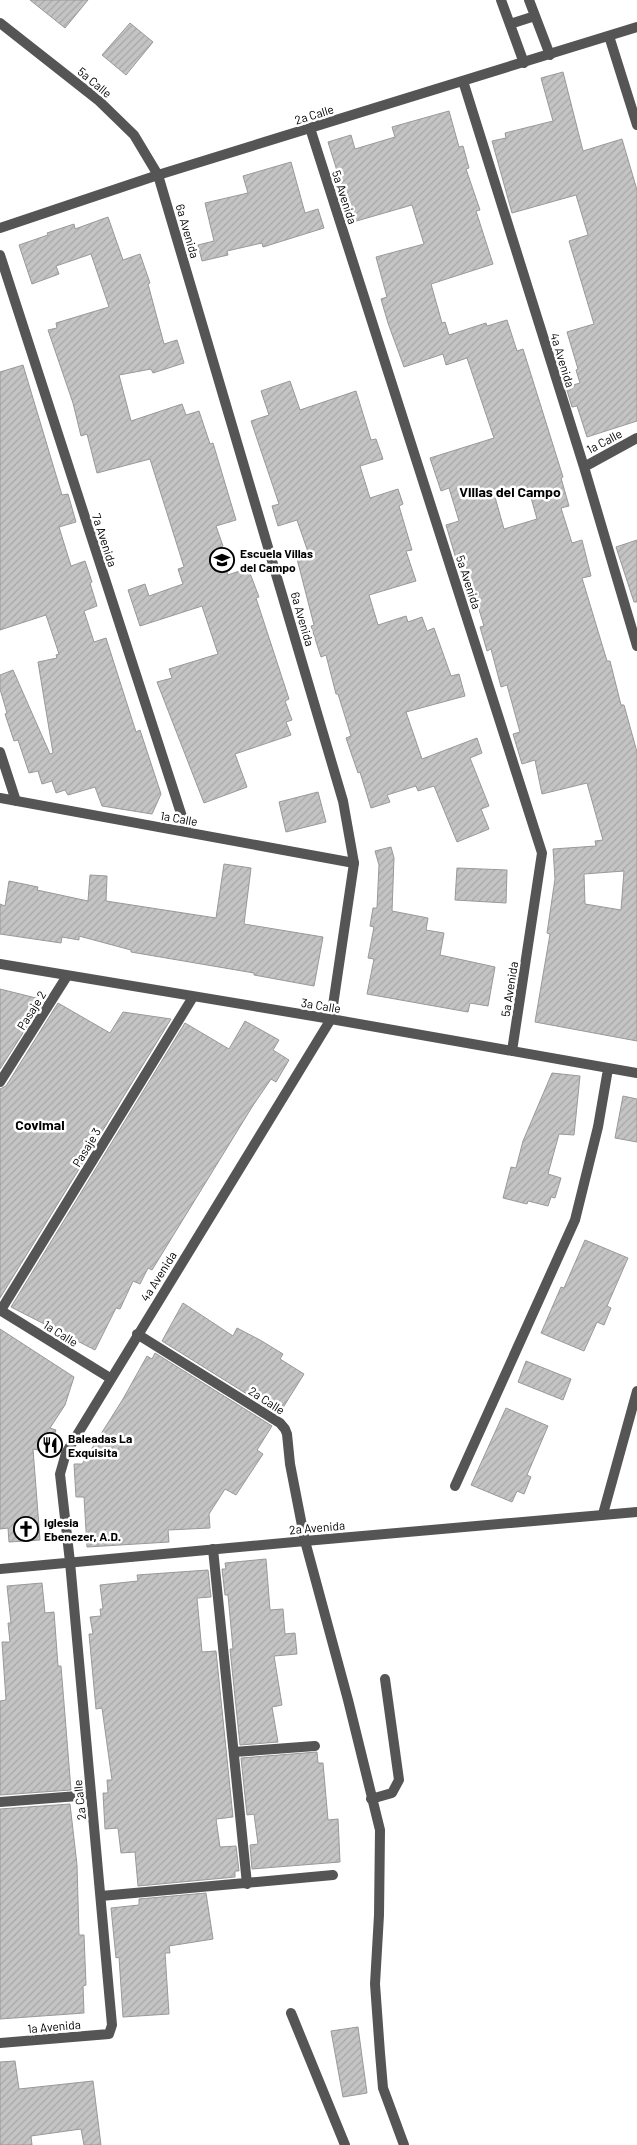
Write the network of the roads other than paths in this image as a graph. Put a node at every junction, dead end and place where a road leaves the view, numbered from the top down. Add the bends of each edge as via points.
1 (501, 0) edge
2 (529, 0) edge
3 (534, 16) junction
4 (0, 23) edge
5 (510, 24) junction
6 (637, 27) edge
7 (609, 36) junction
8 (550, 55) junction
9 (524, 63) junction
10 (463, 81) junction
11 (637, 125) edge
12 (310, 128) junction
13 (158, 176) junction
14 (0, 228) edge
15 (0, 255) edge
16 (637, 438) edge
17 (584, 467) junction
18 (637, 646) edge
19 (0, 752) edge
20 (0, 798) edge
21 (16, 801) junction
22 (187, 832) junction
23 (354, 863) junction
24 (0, 964) edge
25 (67, 976) junction
26 (193, 997) junction
27 (331, 1019) junction
28 (512, 1051) junction
29 (608, 1069) junction
30 (637, 1073) edge
31 (0, 1082) edge
32 (0, 1310) edge
33 (137, 1334) junction
34 (110, 1378) junction
35 (637, 1391) edge
36 (455, 1486) dead end
37 (637, 1512) edge
38 (603, 1514) junction
39 (305, 1541) junction
40 (213, 1550) junction
41 (70, 1562) junction
42 (0, 1569) edge
43 (385, 1679) dead end
44 (315, 1746) dead end
45 (234, 1752) junction
46 (91, 1795) junction
47 (371, 1799) junction
48 (0, 1802) edge
49 (333, 1875) dead end
50 (247, 1884) junction
51 (101, 1896) junction
52 (291, 2013) dead end
53 (110, 2034) joint
54 (0, 2043) edge
55 (346, 2145) edge
56 (404, 2145) edge

1 - 5 street
2 - 3 street
3 - 5 street
3 - 8 street
4 - 13 street, 5a Calle via 98,100 134,135
5 - 9 street
6 - 7 street, 2a Calle
7 - 8 street, 2a Calle
7 - 11 street
8 - 9 street, 2a Calle
9 - 10 street, 2a Calle
10 - 12 street, 2a Calle
10 - 17 street, 4a Avenida
12 - 13 street, 2a Calle
12 - 28 street, 5a Avenida via 542,854
13 - 14 street, 2a Calle
13 - 23 street, 6a Avenida via 344,801
15 - 22 street, 7a Avenida
16 - 17 street, 1a Calle
17 - 18 street, 4a Avenida
19 - 21 street
20 - 21 street, 1a Calle
21 - 22 street, 1a Calle
22 - 23 street, 1a Calle
23 - 27 street, 6a Avenida
24 - 25 street, 3a Calle
25 - 26 street, 3a Calle
25 - 31 street, Pasaje 2
26 - 27 street, 3a Calle
26 - 32 street, Pasaje 3
27 - 28 street, 3a Calle
27 - 33 street, 4a Avenida
28 - 29 street, 3a Calle
29 - 30 street, 3a Calle
29 - 36 street via 598,1127 575,1220
32 - 34 street, 1a Calle
33 - 34 street, 4a Avenida
33 - 39 street, 2a Calle via 285,1428
34 - 41 street, 4a Avenida via 69,1446 61,1467
35 - 38 street
37 - 38 street, 2a Avenida
38 - 39 street, 2a Avenida
39 - 40 street, 2a Avenida
39 - 47 street, 2a Calle
40 - 41 street, 2a Avenida
40 - 45 street
41 - 42 street, 2a Avenida
41 - 46 street, 2a Calle
43 - 47 street via 399,1780 392,1793
44 - 45 street
45 - 50 street
46 - 48 street
46 - 51 street, 2a Calle
47 - 56 street, 2a Calle via 380,1830 375,1984 380,2052 384,2088
49 - 50 street
50 - 51 street
51 - 53 street, 2a Calle via 112,2025
52 - 55 street
53 - 54 street, 1a Avenida

